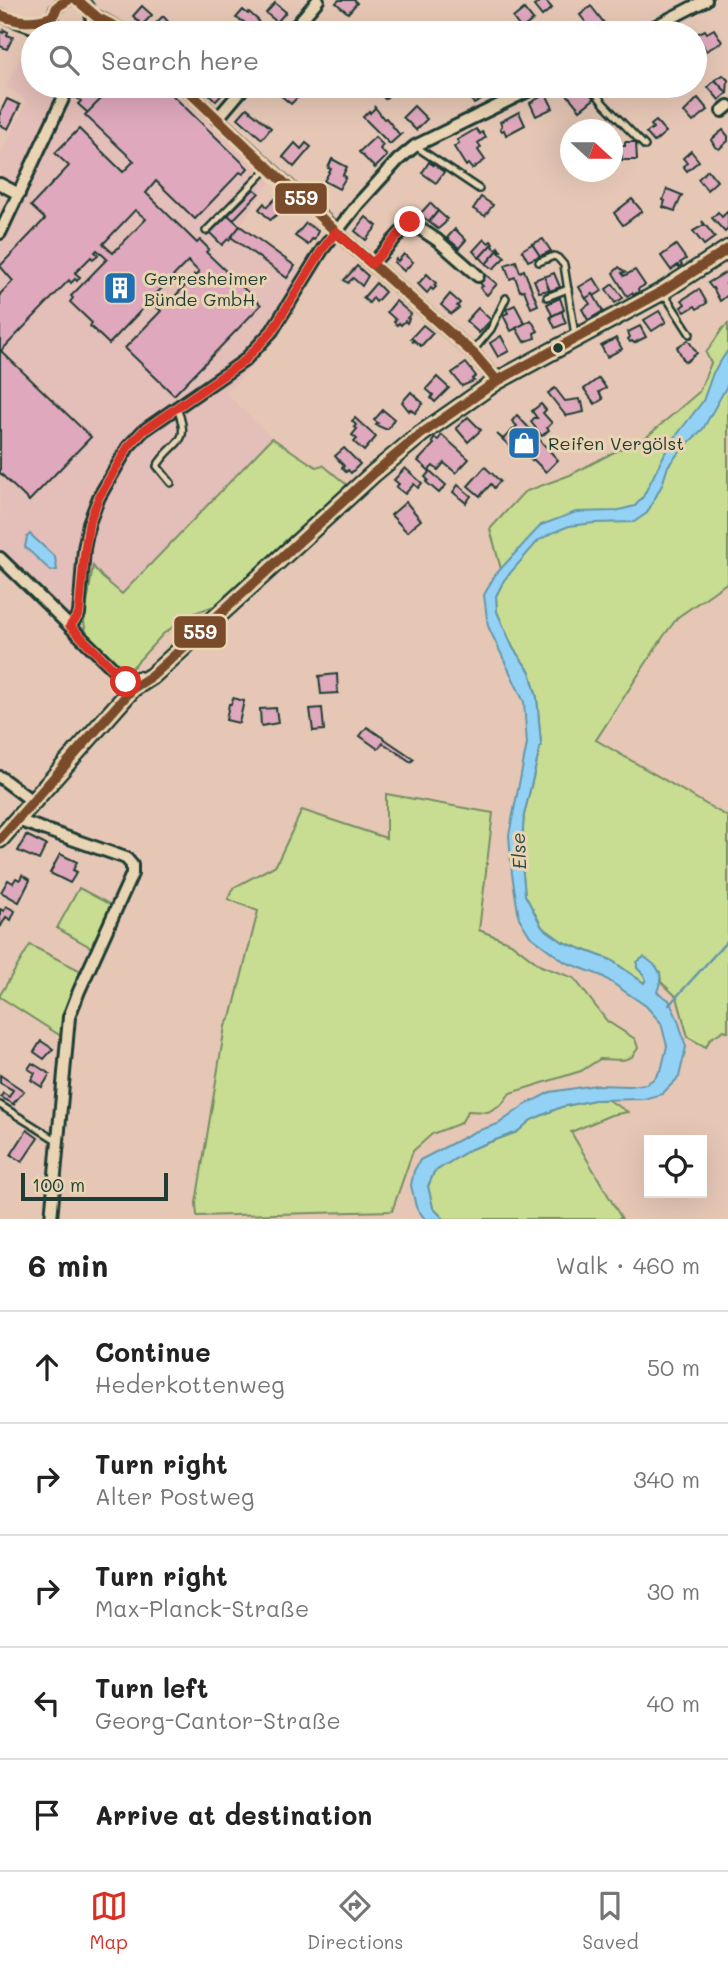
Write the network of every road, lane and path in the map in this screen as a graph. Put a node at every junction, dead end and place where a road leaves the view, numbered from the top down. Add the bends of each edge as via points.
1 (68, 0) edge
2 (318, 0) edge
3 (706, 0) edge
4 (86, 4) edge
5 (0, 15) edge
6 (56, 21) edge
7 (91, 21) edge
8 (108, 21) edge
9 (300, 21) edge
10 (665, 21) edge
11 (21, 23) edge
12 (63, 98) edge
13 (195, 98) edge
14 (235, 98) edge
15 (513, 98) edge
16 (599, 98) edge
17 (217, 119) junction
18 (415, 146) junction
19 (645, 146) dead end
20 (268, 168) junction
21 (0, 184) edge
22 (479, 188) dead end
23 (19, 194) junction
24 (206, 231) dead end
25 (336, 232) junction
26 (0, 233) edge
27 (728, 249) edge
28 (539, 262) dead end
29 (372, 264) junction
30 (478, 276) dead end
31 (568, 289) junction
32 (663, 291) junction
33 (547, 297) dead end
34 (506, 298) dead end
35 (690, 334) dead end
36 (576, 339) junction
37 (472, 352) junction
38 (497, 381) junction
39 (177, 408) junction
40 (172, 483) dead end
41 (0, 558) edge
42 (70, 626) junction
43 (133, 688) junction
44 (0, 777) edge
45 (32, 801) junction
46 (18, 818) junction
47 (0, 839) edge
48 (0, 1105) edge
49 (57, 1139) junction
50 (51, 1219) edge

1 - 6 street via 58,6
2 - 9 street
3 - 10 street
4 - 7 street
4 - 8 street
5 - 11 street
12 - 23 street
13 - 17 street
14 - 17 street
15 - 18 street
16 - 19 lane
17 - 20 street
18 - 22 lane
18 - 25 street
20 - 24 lane
20 - 25 street
21 - 23 street
23 - 26 street
25 - 29 street
25 - 39 street via 272,331 244,361
27 - 32 main road
28 - 31 lane via 558,258 564,265
29 - 30 street via 410,222
29 - 37 street
31 - 33 lane
31 - 36 lane
32 - 35 lane
32 - 36 main road
34 - 37 lane via 491,329
36 - 38 main road
37 - 38 street
38 - 43 main road via 373,474 152,676
39 - 40 lane via 184,432 157,466
39 - 42 street via 129,446 99,497 89,523 79,614
41 - 42 street
42 - 43 street
43 - 45 main road
44 - 45 street
45 - 46 main road
46 - 47 main road
46 - 49 street via 126,858 132,865 69,1017
48 - 49 lane
49 - 50 street

